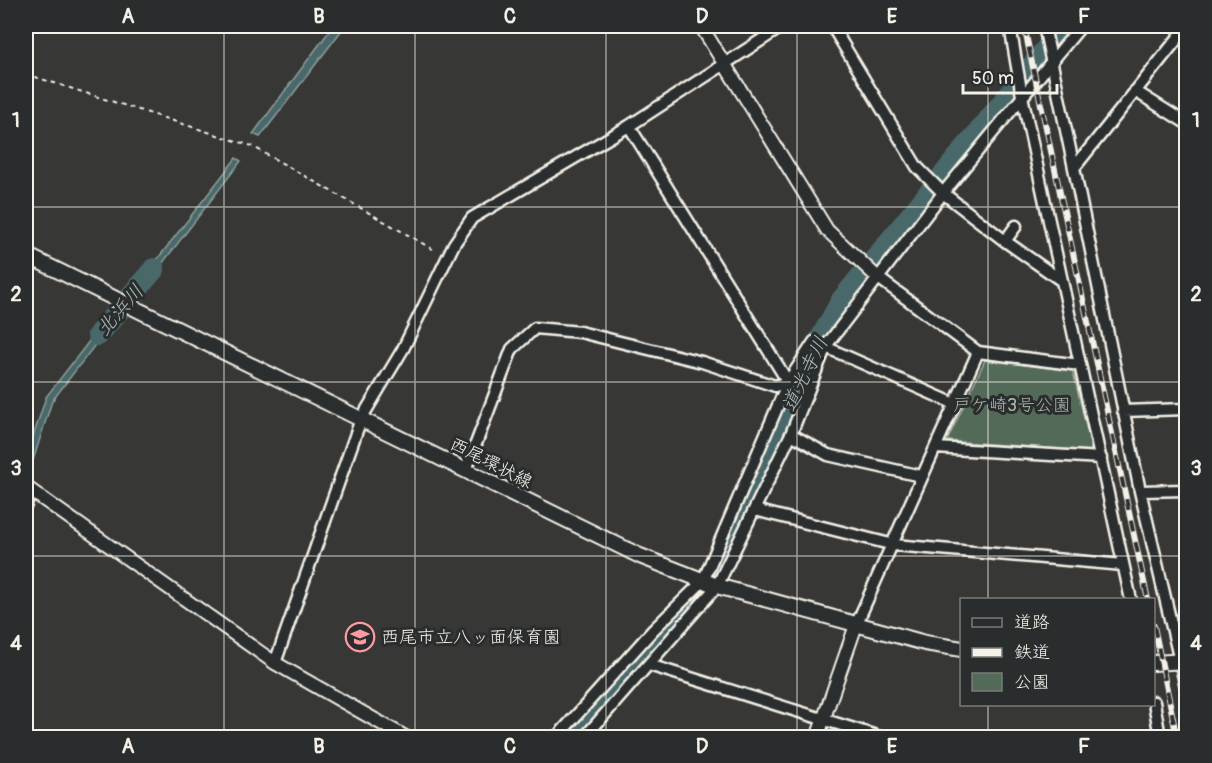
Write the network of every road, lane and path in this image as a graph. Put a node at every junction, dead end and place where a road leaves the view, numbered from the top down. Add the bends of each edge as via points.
1 (701, 26) edge
2 (783, 26) edge
3 (832, 26) edge
4 (1010, 26) edge
5 (1081, 26) edge
6 (1045, 28) edge
7 (1186, 28) edge
8 (1051, 61) junction
9 (725, 62) junction
10 (26, 74) edge
11 (1136, 91) junction
12 (1022, 96) junction
13 (1186, 123) edge
14 (629, 126) junction
15 (1074, 168) junction
16 (942, 193) junction
17 (1016, 226) dead end
18 (1005, 241) junction
19 (26, 255) edge
20 (447, 258) junction
21 (876, 277) junction
22 (1062, 280) junction
23 (826, 346) junction
24 (978, 352) junction
25 (1080, 365) junction
26 (788, 382) junction
27 (955, 404) junction
28 (1186, 409) edge
29 (1124, 411) junction
30 (361, 418) junction
31 (791, 434) junction
32 (936, 448) junction
33 (1101, 458) junction
34 (466, 470) junction
35 (921, 476) junction
36 (28, 489) edge
37 (1186, 490) edge
38 (1140, 491) junction
39 (26, 505) edge
40 (755, 510) junction
41 (894, 545) junction
42 (1123, 565) junction
43 (710, 583) junction
44 (1131, 598) edge
45 (856, 625) junction
46 (960, 649) edge
47 (1184, 661) edge
48 (276, 663) junction
49 (1155, 663) edge
50 (649, 665) junction
51 (1186, 687) edge
52 (1155, 706) edge
53 (823, 720) junction
54 (407, 738) edge
55 (556, 738) edge
56 (585, 738) edge
57 (817, 738) edge
58 (883, 738) edge
59 (1160, 738) edge

1 - 9 street
2 - 9 street
3 - 16 street via 917,167
4 - 12 street
5 - 8 street
6 - 8 street
7 - 11 street
8 - 12 street
8 - 15 street
9 - 14 street
9 - 21 street via 827,230
10 - 20 path via 252,146
11 - 13 street
11 - 15 street
12 - 16 street
12 - 22 street
14 - 20 street via 472,218
14 - 26 street
15 - 29 street
16 - 18 street
16 - 21 street
17 - 18 street
18 - 22 street
19 - 30 main road, 西尾環状線
20 - 30 street via 403,349
21 - 23 street
21 - 24 street
22 - 25 street
23 - 26 street via 814,342
23 - 27 street
23 - 31 street
24 - 25 street
24 - 27 street
25 - 33 street
26 - 34 street via 775,386 702,362 580,332 535,328 512,349
26 - 43 street
27 - 32 street
28 - 29 street
29 - 38 street
30 - 34 main road, 西尾環状線
30 - 48 street
31 - 35 street via 828,455
31 - 40 street
32 - 33 street
32 - 35 street
33 - 42 street
34 - 43 main road, 西尾環状線 via 640,556
35 - 41 street
36 - 39 street
36 - 48 street
37 - 38 street
38 - 47 street
40 - 41 street
40 - 43 street
41 - 42 street
41 - 45 street
42 - 44 street
43 - 45 main road, 西尾環状線
43 - 50 street
43 - 55 street via 653,630
45 - 46 main road, 西尾環状線
45 - 53 street
47 - 49 main road
47 - 51 street
48 - 54 street
50 - 53 street
50 - 56 street
52 - 59 street
53 - 57 street
53 - 58 street

